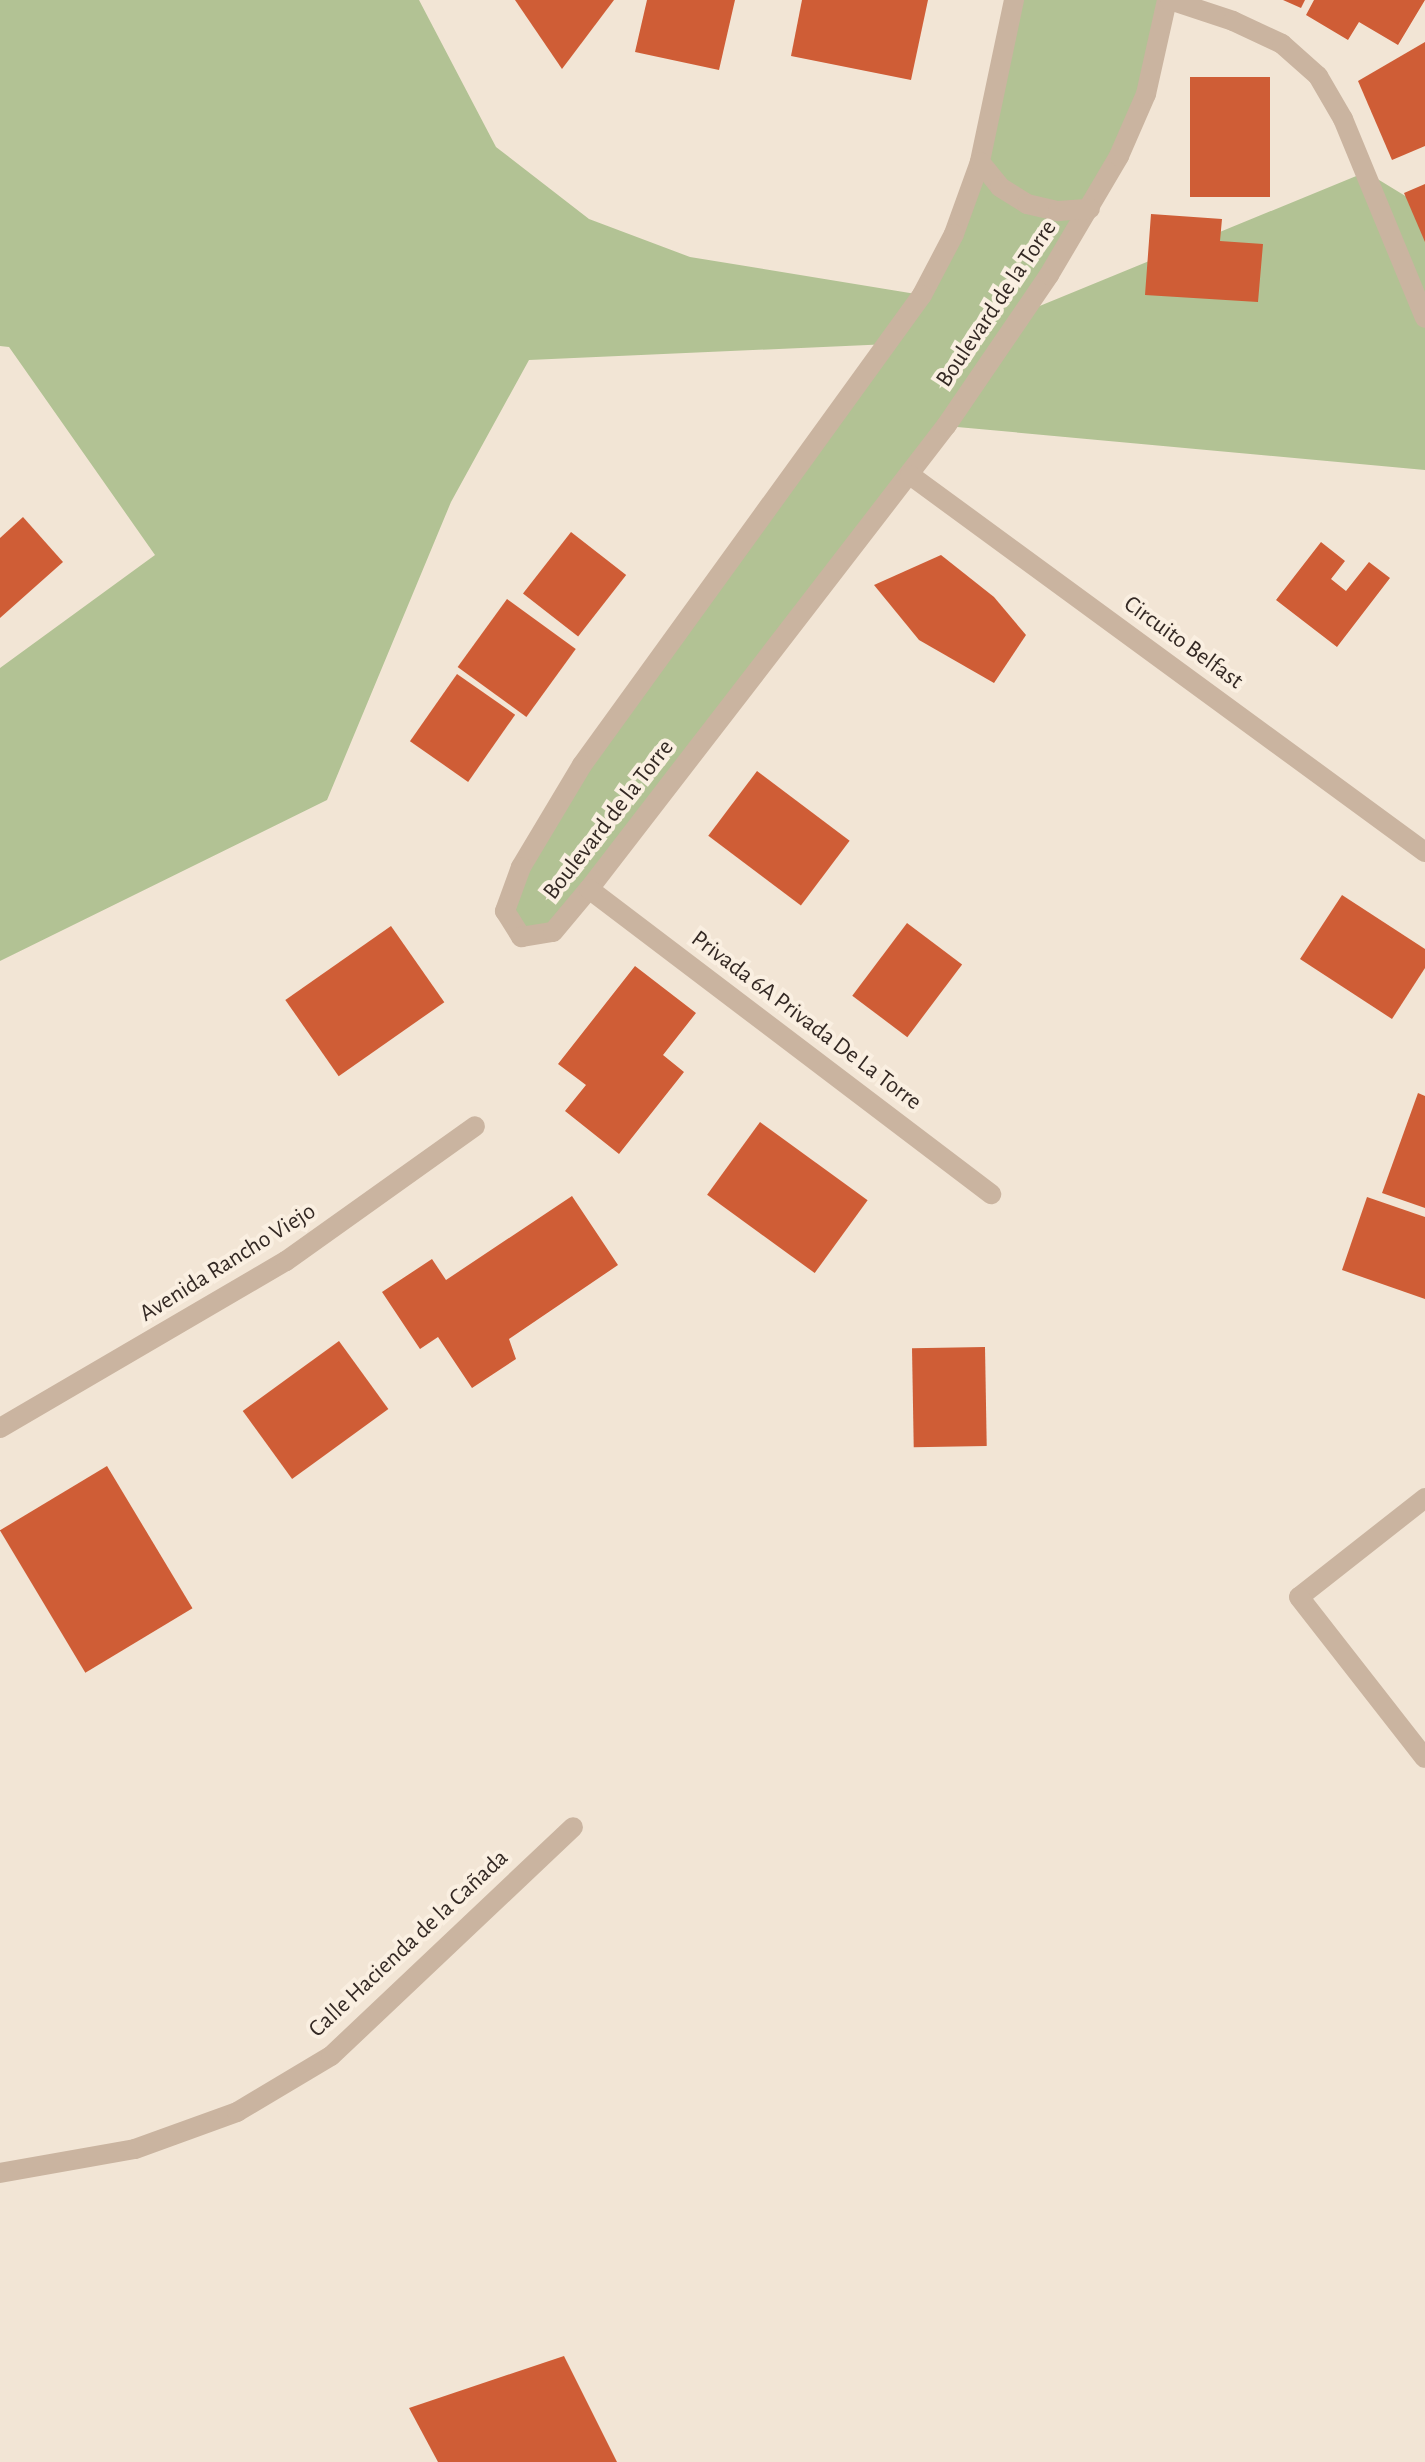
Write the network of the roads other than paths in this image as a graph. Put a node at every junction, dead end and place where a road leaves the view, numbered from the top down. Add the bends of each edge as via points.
1 (1014, 0) edge
2 (1168, 0) edge
3 (980, 162) junction
4 (1090, 209) junction
5 (1425, 318) edge
6 (910, 475) junction
7 (1425, 852) edge
8 (589, 889) junction
9 (475, 1126) dead end
10 (991, 1194) dead end
11 (0, 1428) edge
12 (1425, 1498) edge
13 (1425, 1758) edge
14 (573, 1827) dead end
15 (0, 2173) edge

1 - 3 street, Boulevard de la Torre
2 - 4 street, Boulevard de la Torre via 1146,94
2 - 5 street via 1282,44 1318,76 1343,119
3 - 4 street via 1000,187 1027,204 1058,211
3 - 8 street, Boulevard de la Torre via 954,234 899,331 582,765 521,867 505,911 521,937 553,932
4 - 6 street, Boulevard de la Torre
6 - 7 street, Circuito Belfast
6 - 8 street, Boulevard de la Torre
8 - 10 street, Privada 6A Privada De La Torre
9 - 11 street, Avenida Rancho Viejo via 286,1261
12 - 13 street via 1299,1597
14 - 15 street, Calle Hacienda de la Cañada via 331,2056 237,2112 135,2149

